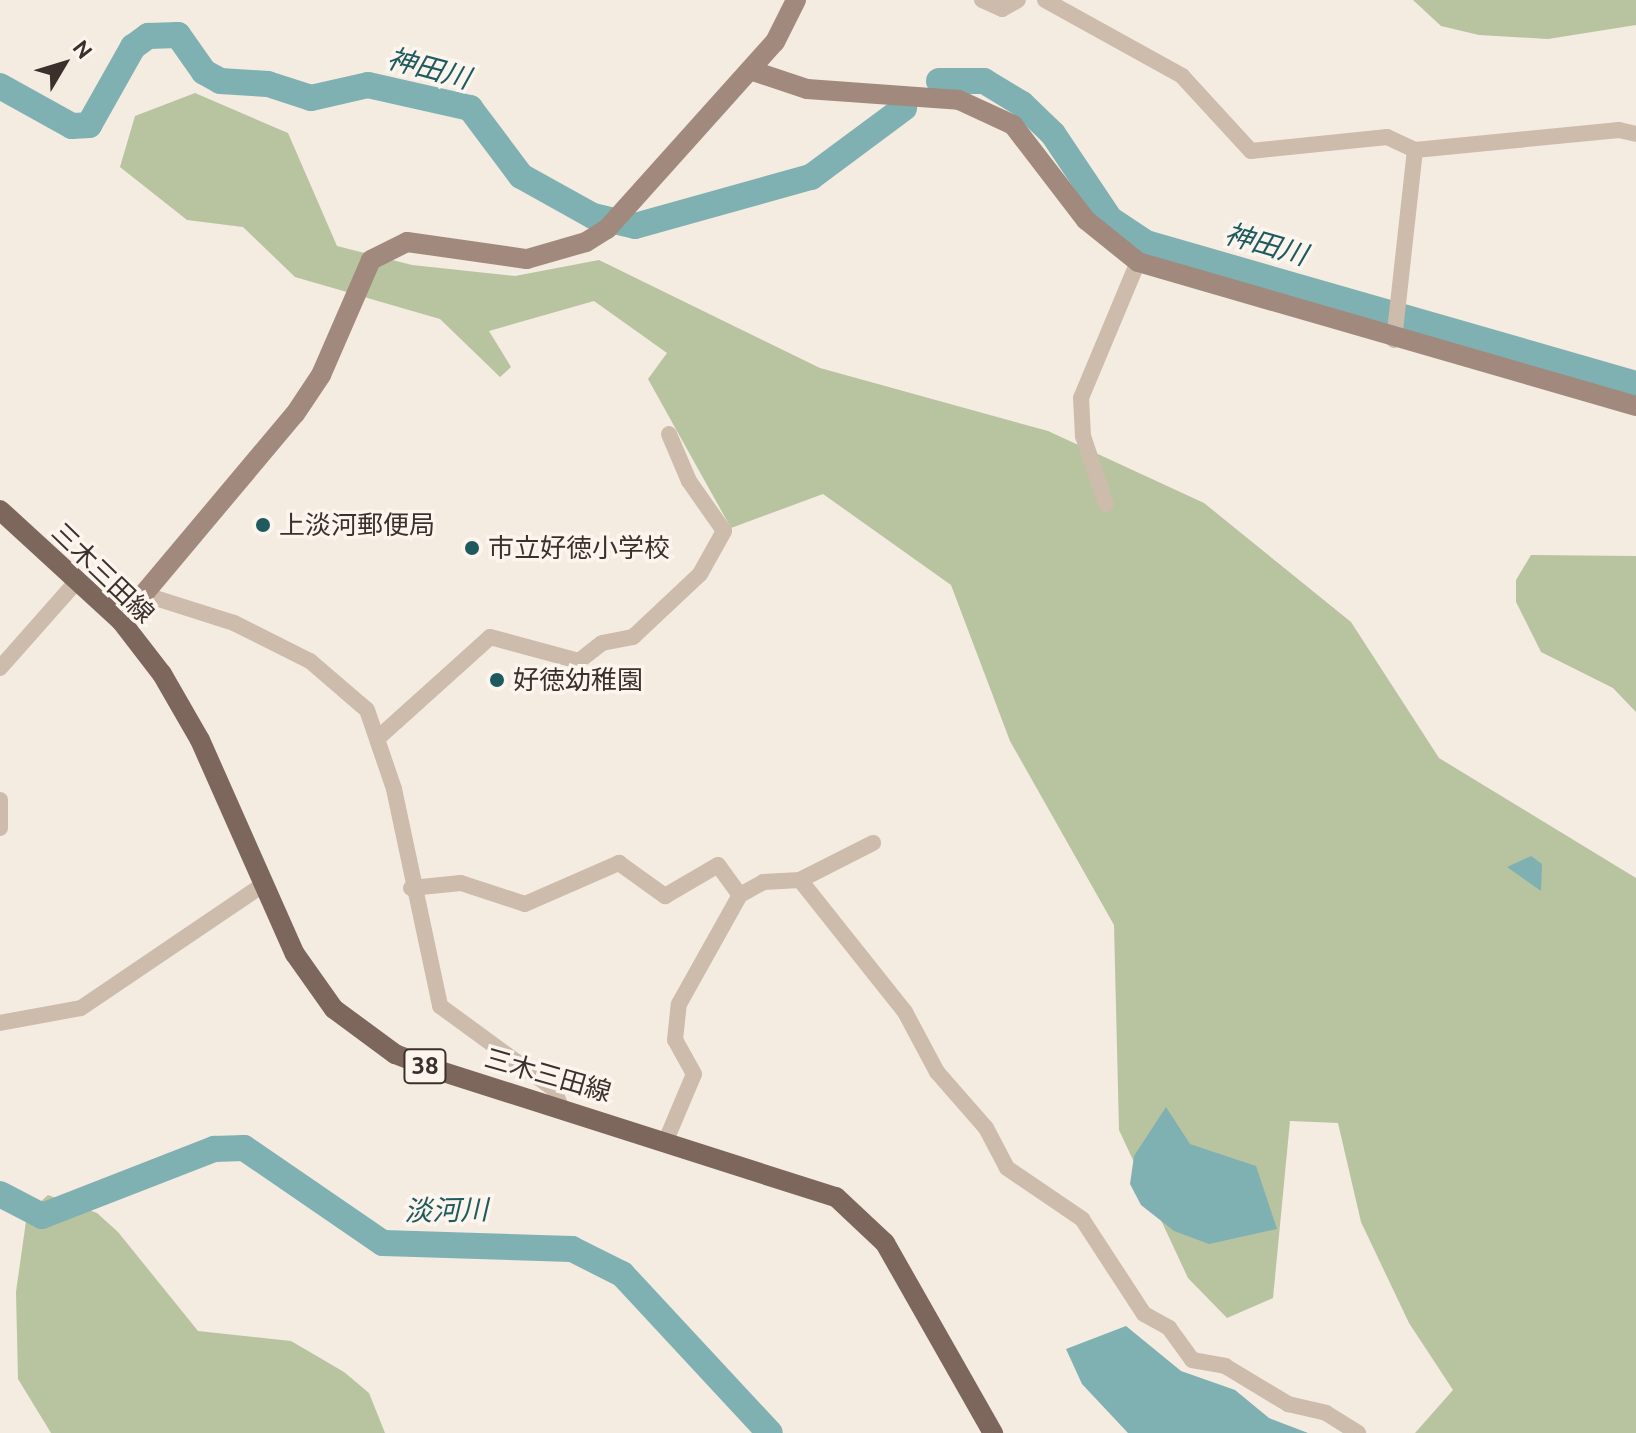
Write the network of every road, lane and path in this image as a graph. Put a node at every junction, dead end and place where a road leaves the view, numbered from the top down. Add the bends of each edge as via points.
1 (796, 0) edge
2 (982, 0) edge
3 (1018, 0) edge
4 (1045, 0) edge
5 (750, 70) junction
6 (1636, 134) edge
7 (1415, 150) junction
8 (1138, 262) junction
9 (1396, 333) junction
10 (1636, 406) edge
11 (669, 434) dead end
12 (1106, 504) dead end
13 (0, 510) edge
14 (77, 581) junction
15 (146, 595) junction
16 (121, 621) junction
17 (0, 668) edge
18 (378, 738) junction
19 (0, 800) edge
20 (0, 828) edge
21 (873, 843) dead end
22 (800, 880) junction
23 (264, 884) junction
24 (411, 888) junction
25 (740, 895) junction
26 (0, 1023) edge
27 (560, 1105) junction
28 (667, 1138) junction
29 (993, 1433) edge
30 (1358, 1433) edge

1 - 5 street via 787,24
2 - 3 street via 1002,9
4 - 7 street via 1182,76 1251,151 1387,137
5 - 8 street via 779,84 959,100 993,113 1038,151 1086,220
5 - 15 street via 607,229 557,254 527,259 407,242 383,250 359,277 321,375 295,414
6 - 7 street via 1619,130
7 - 9 street
8 - 9 street
8 - 12 street via 1081,398 1083,436
9 - 10 street
11 - 18 street via 689,481 724,531 700,574 633,637 602,643 579,661 490,637
13 - 14 main road, 三木三田線 / 38
14 - 16 main road, 三木三田線 / 38
14 - 17 street
15 - 16 street
15 - 18 street via 234,623 310,661 349,688
16 - 23 main road, 三木三田線 / 38 via 183,706
18 - 24 street
19 - 20 street
21 - 22 street
22 - 25 street via 763,882
22 - 30 street via 905,1012 937,1072 986,1128 1007,1168 1082,1219 1144,1314 1169,1328 1192,1360 1225,1366 1288,1404 1326,1413
23 - 26 street via 81,1008
23 - 27 main road, 三木三田線 / 38 via 314,984 361,1033 434,1069
24 - 25 street via 461,883 525,904 619,863 665,896 718,865
24 - 27 street via 440,1006 554,1089
25 - 28 street via 679,1004 675,1040 694,1074
27 - 28 main road, 三木三田線 / 38
28 - 29 main road, 三木三田線 / 38 via 806,1183 862,1217 885,1243

